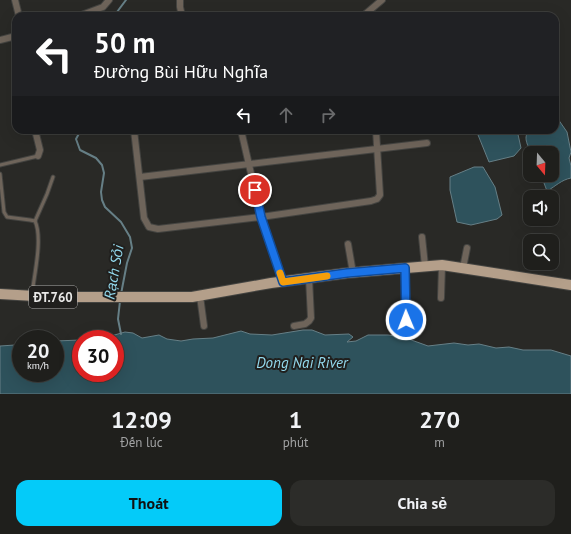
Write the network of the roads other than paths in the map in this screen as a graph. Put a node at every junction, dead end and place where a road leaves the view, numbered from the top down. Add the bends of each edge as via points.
1 (15, 0) edge
2 (109, 0) edge
3 (180, 0) edge
4 (382, 0) edge
5 (18, 12) edge
6 (90, 12) edge
7 (181, 12) edge
8 (368, 12) edge
9 (12, 37) edge
10 (0, 40) edge
11 (36, 134) edge
12 (135, 134) edge
13 (242, 134) edge
14 (376, 134) edge
15 (427, 143) dead end
16 (378, 149) junction
17 (38, 156) joint
18 (250, 164) junction
19 (0, 165) edge
20 (0, 174) edge
21 (140, 176) junction
22 (53, 177) dead end
23 (261, 217) junction
24 (35, 221) junction
25 (422, 237) dead end
26 (348, 244) dead end
27 (467, 248) dead end
28 (442, 265) junction
29 (425, 266) junction
30 (405, 268) junction
31 (463, 268) junction
32 (354, 273) junction
33 (309, 278) junction
34 (283, 282) junction
35 (571, 285) edge
36 (0, 294) edge
37 (31, 296) junction
38 (200, 296) junction
39 (441, 298) dead end
40 (204, 326) dead end
41 (294, 326) dead end
42 (406, 332) dead end

1 - 5 street
2 - 6 street via 104,7
3 - 7 street
4 - 8 street
9 - 10 street
11 - 17 street via 40,150
12 - 21 street
13 - 18 street
14 - 16 street
15 - 16 street
16 - 18 street
16 - 23 street via 380,195 377,199
17 - 19 lane
18 - 21 street
18 - 23 street
20 - 24 lane via 4,212 7,217
21 - 23 street via 144,218 150,227 158,229
22 - 24 lane
23 - 34 street
24 - 37 lane via 38,232 37,261
25 - 29 street
26 - 32 street
27 - 31 street
28 - 29 main road, ĐT.760
28 - 31 main road, ĐT.760
28 - 39 street
29 - 30 main road, ĐT.760
30 - 32 main road, ĐT.760
30 - 42 street
31 - 35 main road, ĐT.760
32 - 33 main road, ĐT.760
33 - 34 main road, ĐT.760
33 - 41 street via 311,318 305,324
34 - 38 main road, ĐT.760
36 - 37 main road, ĐT.760
37 - 38 main road, ĐT.760
38 - 40 street

